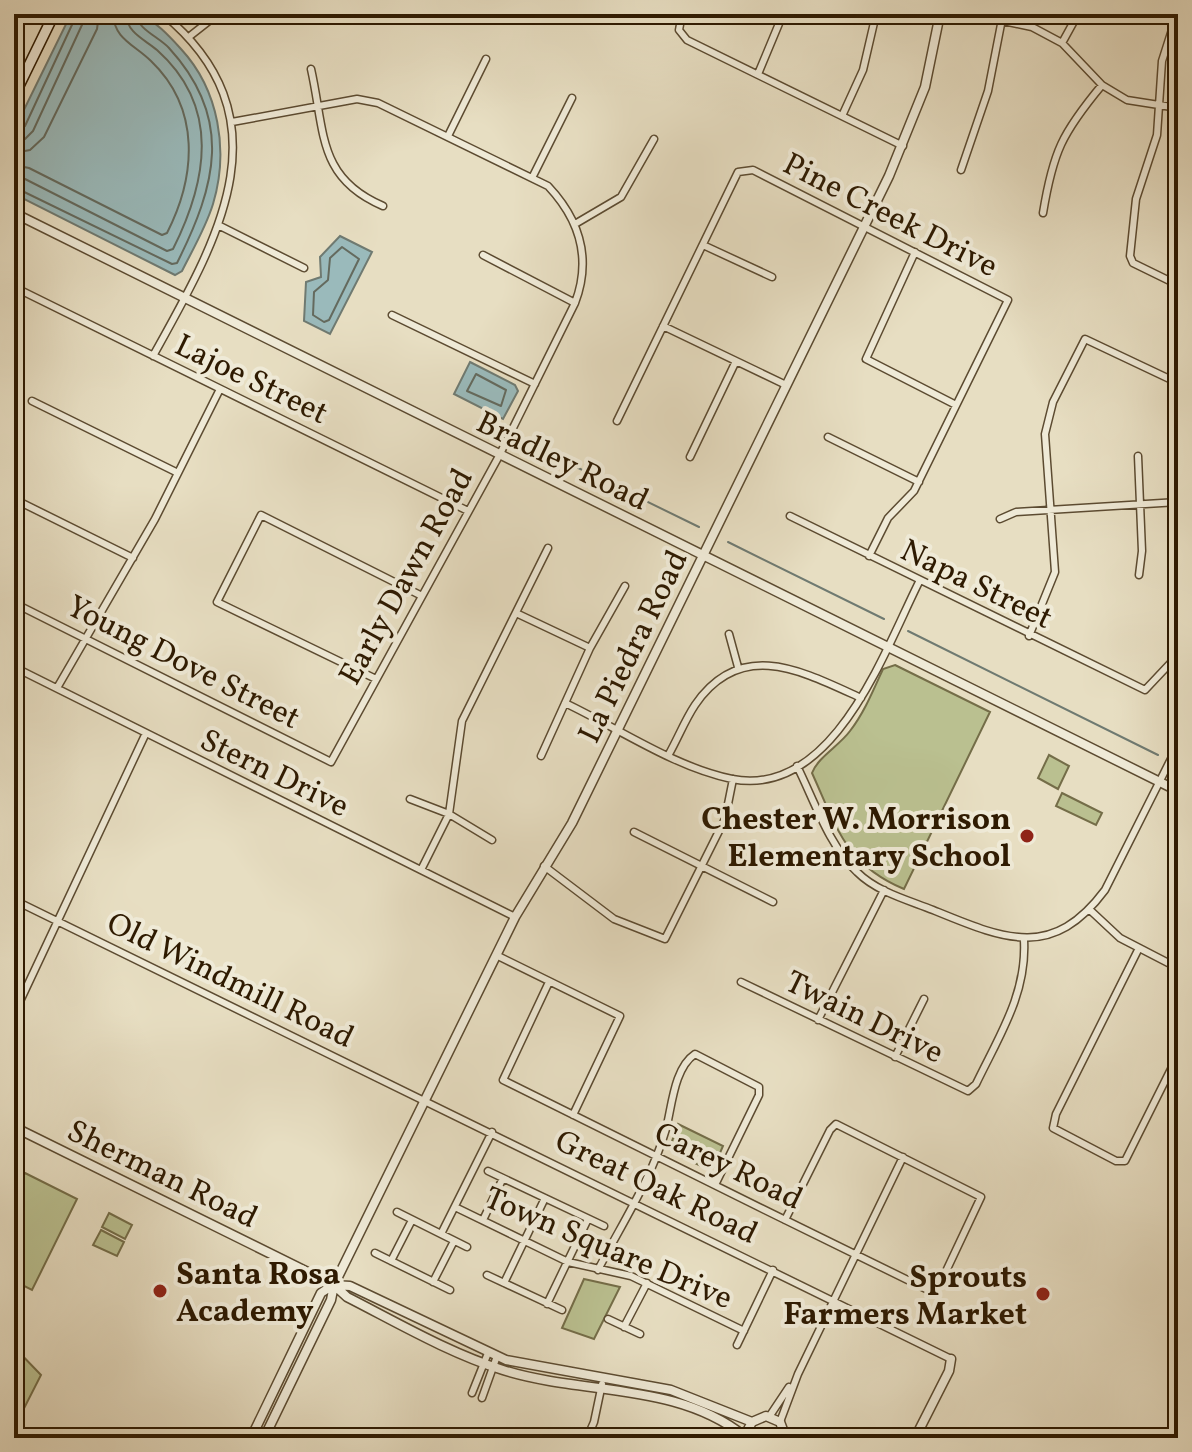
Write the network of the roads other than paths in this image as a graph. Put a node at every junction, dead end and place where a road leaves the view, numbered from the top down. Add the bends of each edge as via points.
1 (54, 14) edge
2 (163, 14) edge
3 (218, 14) edge
4 (682, 14) edge
5 (783, 14) edge
6 (876, 14) edge
7 (940, 14) edge
8 (970, 14) edge
9 (1078, 14) edge
10 (1177, 14) edge
11 (1002, 17) edge
12 (190, 36) junction
13 (1062, 43) junction
14 (486, 59) dead end
15 (311, 69) dead end
16 (758, 74) junction
17 (1102, 85) junction
18 (14, 96) edge
19 (572, 98) dead end
20 (1159, 106) junction
21 (319, 107) junction
22 (1178, 108) edge
23 (842, 116) junction
24 (232, 122) junction
25 (448, 136) junction
26 (654, 139) dead end
27 (903, 146) junction
28 (961, 170) dead end
29 (532, 178) junction
30 (383, 206) dead end
31 (14, 213) edge
32 (1043, 213) dead end
33 (575, 224) junction
34 (864, 225) junction
35 (220, 226) junction
36 (703, 245) junction
37 (915, 252) junction
38 (483, 255) dead end
39 (304, 268) dead end
40 (772, 277) dead end
41 (1178, 285) edge
42 (14, 287) edge
43 (185, 299) junction
44 (575, 303) junction
45 (392, 315) dead end
46 (663, 326) junction
47 (153, 356) junction
48 (736, 361) junction
49 (1178, 383) edge
50 (535, 384) junction
51 (786, 385) junction
52 (220, 389) junction
53 (32, 401) dead end
54 (956, 405) junction
55 (617, 421) dead end
56 (828, 437) dead end
57 (499, 456) junction
58 (1138, 456) dead end
59 (690, 457) dead end
60 (178, 473) junction
61 (919, 482) junction
62 (14, 499) edge
63 (1178, 502) edge
64 (1139, 505) junction
65 (1052, 510) junction
66 (468, 511) junction
67 (790, 516) dead end
68 (1000, 519) dead end
69 (548, 548) dead end
70 (703, 555) junction
71 (869, 556) junction
72 (133, 558) junction
73 (1139, 575) dead end
74 (920, 580) junction
75 (625, 586) dead end
76 (422, 596) junction
77 (14, 603) edge
78 (516, 613) junction
79 (729, 634) dead end
80 (1029, 636) junction
81 (87, 638) junction
82 (886, 646) junction
83 (590, 648) junction
84 (1178, 655) edge
85 (14, 667) edge
86 (738, 667) junction
87 (376, 679) junction
88 (57, 688) junction
89 (861, 698) junction
90 (565, 703) junction
91 (618, 729) junction
92 (145, 735) junction
93 (1178, 745) edge
94 (669, 754) junction
95 (541, 756) dead end
96 (331, 762) joint
97 (797, 766) junction
98 (733, 779) junction
99 (1159, 782) junction
100 (1178, 791) edge
101 (410, 799) dead end
102 (449, 814) junction
103 (634, 832) dead end
104 (492, 840) dead end
105 (704, 865) junction
106 (544, 866) junction
107 (421, 870) junction
108 (884, 890) junction
109 (14, 900) edge
110 (773, 902) dead end
111 (1090, 910) junction
112 (515, 917) junction
113 (57, 921) junction
114 (1024, 940) junction
115 (1139, 948) junction
116 (498, 956) junction
117 (1178, 968) edge
118 (549, 982) junction
119 (741, 982) dead end
120 (924, 999) dead end
121 (14, 1014) edge
122 (818, 1020) junction
123 (1178, 1055) edge
124 (895, 1057) junction
125 (427, 1100) junction
126 (573, 1115) junction
127 (14, 1127) edge
128 (492, 1132) junction
129 (655, 1155) junction
130 (903, 1157) junction
131 (488, 1171) dead end
132 (503, 1178) junction
133 (715, 1185) junction
134 (545, 1198) junction
135 (633, 1201) junction
136 (455, 1207) junction
137 (397, 1212) dead end
138 (588, 1219) junction
139 (412, 1220) junction
140 (483, 1220) junction
141 (785, 1220) junction
142 (604, 1226) dead end
143 (441, 1234) junction
144 (454, 1241) junction
145 (524, 1241) junction
146 (467, 1247) dead end
147 (375, 1253) dead end
148 (854, 1255) junction
149 (391, 1261) junction
150 (568, 1262) junction
151 (598, 1270) junction
152 (773, 1270) junction
153 (487, 1275) dead end
154 (433, 1282) junction
155 (504, 1283) junction
156 (647, 1283) junction
157 (334, 1285) junction
158 (450, 1290) dead end
159 (832, 1300) junction
160 (547, 1304) junction
161 (562, 1310) dead end
162 (608, 1319) dead end
163 (624, 1327) junction
164 (744, 1331) junction
165 (640, 1334) dead end
166 (737, 1345) dead end
167 (492, 1354) junction
168 (951, 1359) joint
169 (488, 1365) junction
170 (798, 1374) junction
171 (603, 1378) junction
172 (601, 1389) junction
173 (472, 1393) dead end
174 (482, 1398) dead end
175 (769, 1417) junction
176 (752, 1422) junction
177 (780, 1422) junction
178 (1178, 1425) edge
179 (744, 1437) edge
180 (251, 1438) edge
181 (264, 1438) edge
182 (587, 1438) edge
183 (786, 1438) edge
184 (915, 1438) edge
185 (1171, 1438) edge

1 - 18 main road
2 - 12 street
3 - 12 street
4 - 16 street via 679,30 687,40
5 - 16 street
6 - 23 street via 863,70
7 - 27 street, La Piedra Road via 925,87
8 - 11 street
9 - 13 street
10 - 20 street via 1162,61
11 - 13 street
11 - 28 street via 988,91
12 - 24 street via 216,79
13 - 17 street
14 - 25 street
15 - 21 street
16 - 23 street
17 - 20 street via 1127,100
17 - 32 street via 1068,126 1051,163
19 - 29 street
20 - 22 street
20 - 41 street via 1157,135 1136,199 1130,256 1133,263
21 - 24 street
21 - 25 street via 357,99 378,103
21 - 30 street via 337,175 361,196
23 - 27 street
24 - 35 street via 233,163
25 - 29 street
26 - 33 street via 621,197
27 - 34 street, La Piedra Road
29 - 33 street via 548,186
31 - 43 street, Bradley Road
33 - 44 street, Early Dawn Road via 583,282
34 - 36 street, Pine Creek Drive via 753,170 738,172
34 - 37 street, Pine Creek Drive
34 - 51 street, La Piedra Road
35 - 39 street
35 - 43 street
36 - 40 street
36 - 46 street
37 - 54 street via 866,359
37 - 54 street, Pine Creek Drive via 1008,300
38 - 44 street
42 - 47 street, Lajoe Street
43 - 47 street
43 - 57 street, Bradley Road
44 - 50 street, Early Dawn Road
45 - 50 street
46 - 48 street
46 - 55 street
47 - 52 street, Lajoe Street
48 - 51 street
48 - 59 street
49 - 65 street via 1085,339 1053,402 1045,434
50 - 57 street, Early Dawn Road
51 - 70 street, La Piedra Road
52 - 60 street
52 - 66 street, Lajoe Street
53 - 60 street
54 - 61 street
56 - 61 street
57 - 66 street, Early Dawn Road
57 - 70 street, Bradley Road
58 - 64 street
60 - 72 street
61 - 71 street via 888,518
62 - 72 street
63 - 64 street
64 - 65 street
64 - 73 street
65 - 68 street via 1016,512
65 - 80 street via 1055,572
66 - 76 street, Early Dawn Road
67 - 71 street, Napa Street
69 - 78 street
70 - 82 street, Bradley Road
70 - 91 street, La Piedra Road
71 - 74 street, Napa Street
72 - 81 street
74 - 80 street, Napa Street
74 - 82 street
75 - 83 street
76 - 87 street, Early Dawn Road
76 - 87 street via 261,515 217,602
77 - 81 street, Young Dove Street
78 - 83 street
78 - 102 street via 462,721
79 - 86 street
80 - 84 street, Napa Street via 1145,690
81 - 88 street
81 - 96 street, Young Dove Street
82 - 89 street
82 - 99 street, Bradley Road
83 - 90 street
85 - 88 street, Stern Drive
86 - 89 street via 796,669
86 - 94 street via 695,705
87 - 96 street, Early Dawn Road
88 - 92 street, Stern Drive
89 - 97 street via 845,726
90 - 91 street
90 - 95 street
91 - 94 street
91 - 106 street, La Piedra Road via 572,823
92 - 107 street, Stern Drive
92 - 113 street
93 - 99 street
94 - 98 street
97 - 98 street via 771,776
97 - 108 street via 840,850 857,872
98 - 105 street via 725,819
99 - 100 street, Bradley Road
99 - 111 street via 1106,889
101 - 102 street
102 - 104 street
102 - 107 street
103 - 105 street
105 - 106 street via 665,939 614,919
105 - 110 street
106 - 112 street, La Piedra Road
107 - 112 street, Stern Drive
108 - 114 street via 994,935
108 - 122 street
109 - 113 street, Old Windmill Road
111 - 114 street via 1063,930
111 - 115 street
112 - 116 street, La Piedra Road
113 - 121 street
113 - 125 street, Old Windmill Road
114 - 124 street, Twain Drive via 1026,968 1020,995 976,1084 968,1091
115 - 117 street
115 - 123 street via 1053,1121 1056,1132 1125,1161
116 - 118 street
116 - 125 street, La Piedra Road
118 - 126 street, Carey Road via 503,1080
118 - 126 street via 620,1016
119 - 122 street, Twain Drive
120 - 124 street
122 - 124 street, Twain Drive
125 - 128 street, Great Oak Road
125 - 157 street, La Piedra Road
126 - 129 street, Carey Road
127 - 157 street, Sherman Road
128 - 135 street, Great Oak Road
128 - 136 street
129 - 133 street, Carey Road
129 - 133 street via 679,1077 695,1054 759,1087
129 - 135 street
130 - 141 street via 836,1124
130 - 148 street
130 - 148 street, Carey Road via 981,1197 935,1290
131 - 132 street
132 - 134 street
132 - 140 street
133 - 141 street, Carey Road
134 - 138 street
134 - 145 street
135 - 151 street
135 - 152 street, Great Oak Road
136 - 140 street, Town Square Drive
136 - 143 street
137 - 139 street
138 - 142 street
138 - 150 street
139 - 143 street
139 - 149 street
140 - 145 street, Town Square Drive
141 - 148 street, Carey Road
143 - 144 street
144 - 146 street
144 - 154 street
145 - 150 street, Town Square Drive
145 - 155 street
147 - 149 street
148 - 159 street
149 - 154 street
150 - 151 street, Town Square Drive
150 - 160 street
151 - 156 street, Town Square Drive
152 - 159 street, Great Oak Road
152 - 164 street
153 - 155 street
154 - 158 street
155 - 160 street
156 - 163 street
156 - 164 street, Town Square Drive
157 - 167 street via 350,1286
157 - 169 street via 347,1297
157 - 180 street, La Piedra Road via 321,1293
157 - 181 street, La Piedra Road
159 - 168 street, Great Oak Road
159 - 170 street
160 - 161 street
162 - 163 street
163 - 165 street
164 - 166 street
167 - 169 street
167 - 171 street
168 - 184 street
169 - 172 street via 539,1380
169 - 173 street
169 - 174 street
170 - 175 street
170 - 177 street
171 - 172 street
171 - 176 street via 671,1390
172 - 179 street via 673,1402 729,1424
172 - 182 street
175 - 176 street
175 - 177 street
176 - 179 street
177 - 183 street
178 - 185 main road

